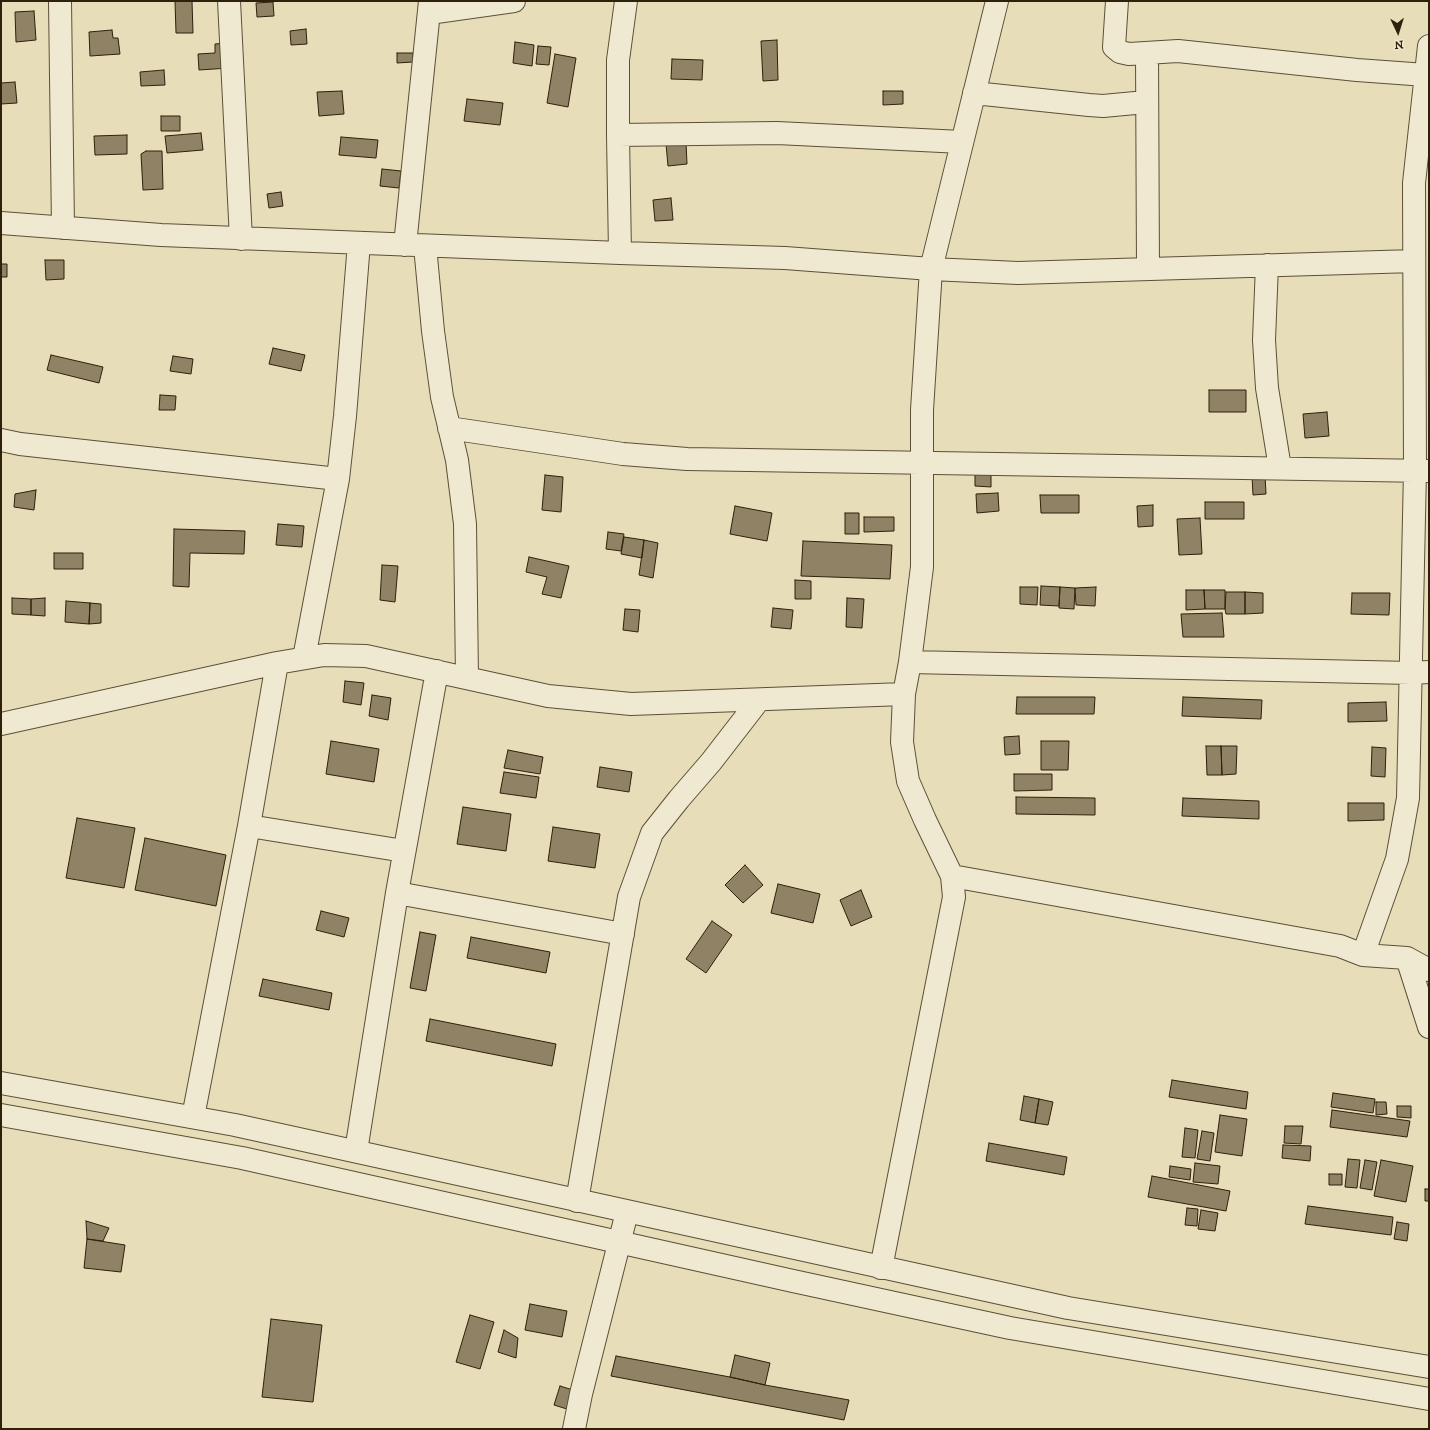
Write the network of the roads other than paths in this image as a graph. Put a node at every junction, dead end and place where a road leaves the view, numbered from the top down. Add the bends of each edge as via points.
1 (60, 1) edge
2 (229, 1) edge
3 (514, 1) edge
4 (626, 1) edge
5 (1117, 1) edge
6 (992, 2) edge
7 (429, 7) edge
8 (1429, 46) edge
9 (1147, 53) junction
10 (1426, 75) junction
11 (974, 93) junction
12 (1146, 102) junction
13 (618, 135) junction
14 (1424, 141) edge
15 (962, 142) junction
16 (1, 223) edge
17 (63, 228) junction
18 (241, 238) junction
19 (359, 243) junction
20 (415, 245) junction
21 (620, 253) junction
22 (1414, 261) junction
23 (1267, 265) junction
24 (931, 269) junction
25 (1148, 269) junction
26 (1422, 292) edge
27 (449, 428) junction
28 (1, 440) edge
29 (922, 462) junction
30 (1280, 468) junction
31 (1422, 470) edge
32 (338, 479) junction
33 (304, 658) junction
34 (910, 662) junction
35 (277, 664) junction
36 (437, 671) junction
37 (1420, 673) edge
38 (468, 678) junction
39 (904, 694) junction
40 (759, 700) junction
41 (1, 724) edge
42 (249, 826) junction
43 (404, 851) junction
44 (952, 876) junction
45 (397, 893) junction
46 (623, 934) junction
47 (1362, 955) junction
48 (1407, 958) junction
49 (1429, 970) edge
50 (1429, 1027) edge
51 (1, 1083) edge
52 (1, 1115) edge
53 (193, 1117) junction
54 (356, 1151) junction
55 (577, 1201) junction
56 (627, 1212) junction
57 (620, 1242) junction
58 (881, 1268) junction
59 (1429, 1367) edge
60 (1429, 1399) edge
61 (574, 1429) edge

1 - 17 street
2 - 18 street
3 - 7 street
4 - 13 street via 618,60
5 - 9 street via 1114,47 1129,54
6 - 11 street
7 - 20 street
8 - 10 street
9 - 10 street via 1178,51
9 - 12 street
10 - 14 street
11 - 12 street via 1103,106
11 - 15 street
12 - 25 street
13 - 15 street via 777,133
13 - 21 street
14 - 22 street via 1414,182
15 - 24 street
16 - 17 street
17 - 18 street
18 - 19 street
19 - 20 street
19 - 32 street
20 - 21 street
20 - 27 street
21 - 24 street via 785,258
22 - 23 street
22 - 26 street
23 - 25 street
23 - 30 street via 1264,340 1267,388
24 - 25 street via 1018,273
24 - 29 street via 922,410
26 - 31 street
27 - 29 street via 623,454 687,459
27 - 38 street via 457,460 465,524
28 - 32 street
29 - 30 street
29 - 34 street via 922,567
30 - 31 street
31 - 37 street
32 - 33 street
33 - 35 street
33 - 36 street via 324,655 366,656
34 - 37 street
34 - 39 street
35 - 41 street
35 - 42 street
36 - 38 street
36 - 43 street
37 - 47 street via 1408,798 1397,859
38 - 40 street via 548,696 632,704
39 - 40 street
39 - 44 street via 902,742 908,781
40 - 46 street via 652,833 629,897
42 - 43 street
42 - 53 street
43 - 45 street
44 - 47 street via 1340,946
44 - 58 street via 954,897
45 - 46 street
45 - 54 street
46 - 55 street
47 - 48 street
48 - 49 street
48 - 50 street
51 - 53 street
52 - 57 street via 242,1158
53 - 54 street
54 - 55 street
55 - 56 street
56 - 57 street
56 - 58 street
57 - 60 street via 1010,1328
57 - 61 street
58 - 59 street via 1068,1308

